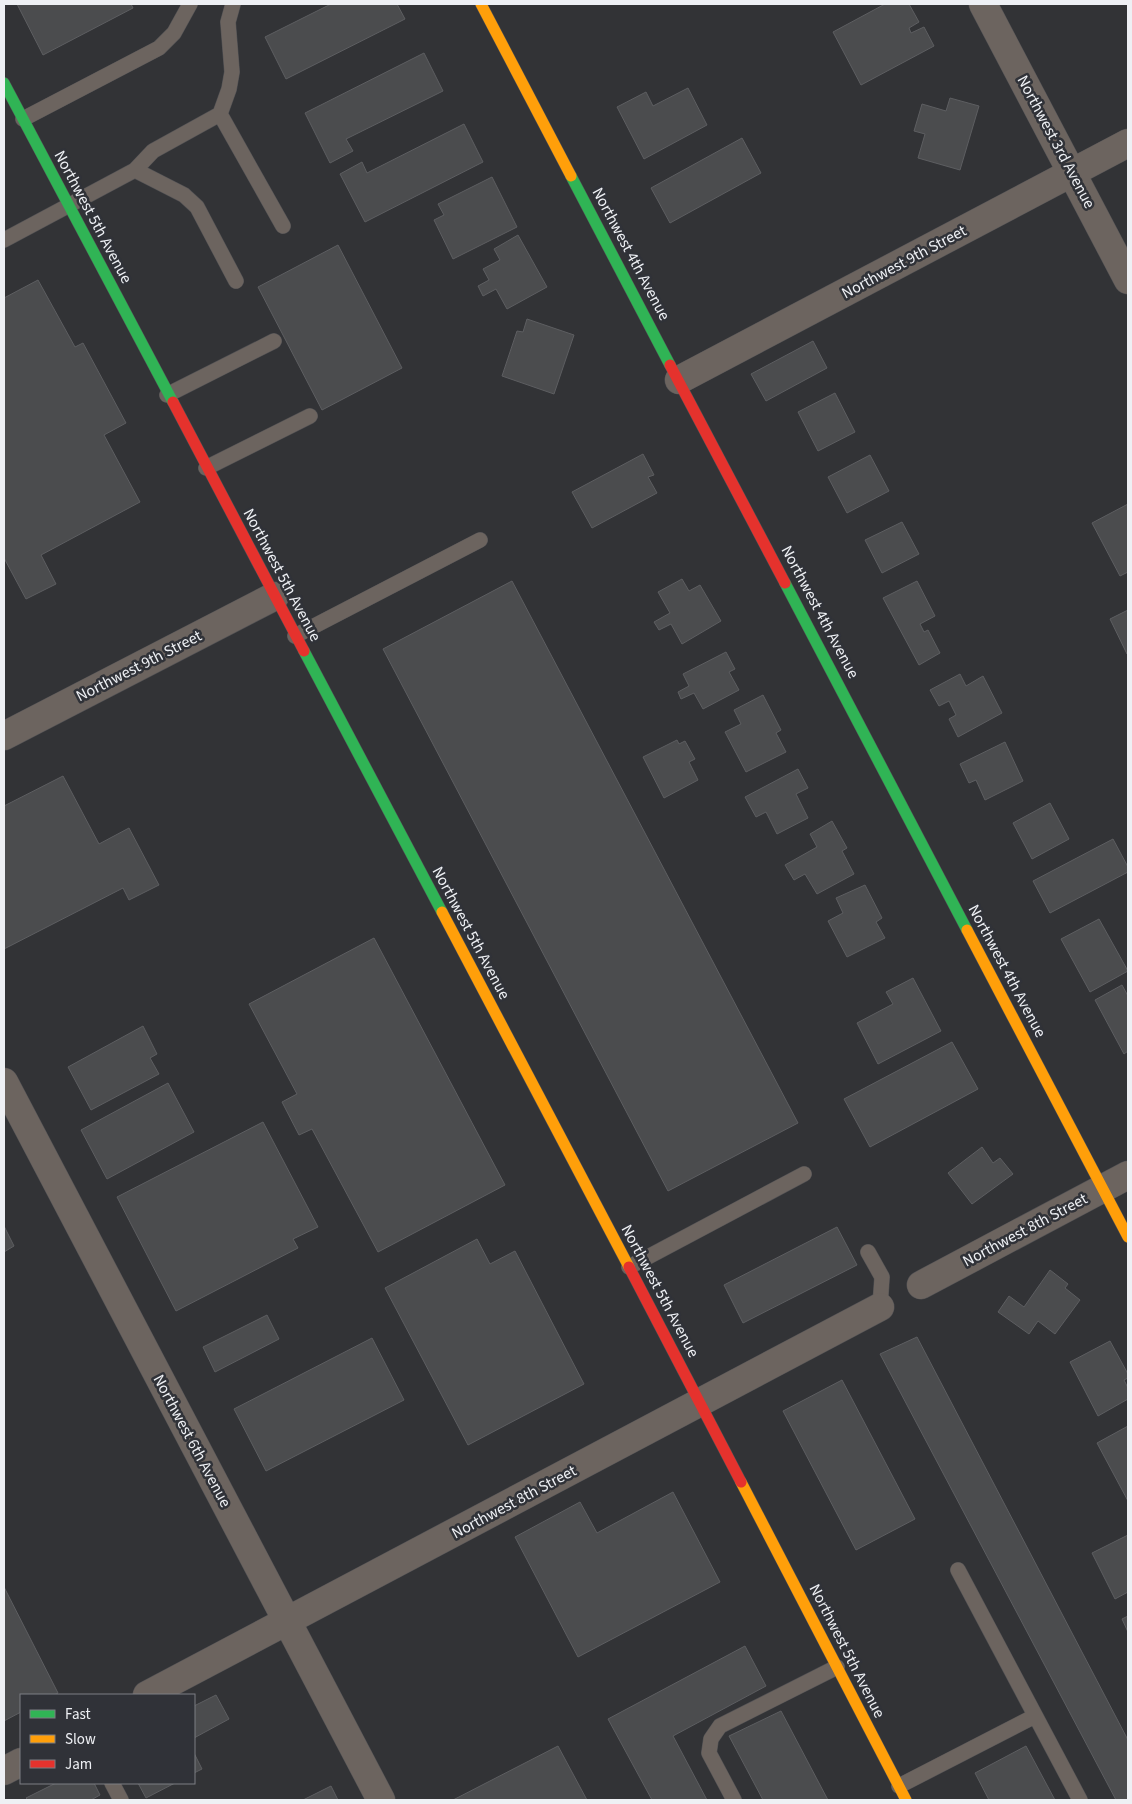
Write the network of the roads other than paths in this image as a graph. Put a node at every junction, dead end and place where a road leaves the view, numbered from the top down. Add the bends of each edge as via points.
1 (190, 4) edge
2 (233, 4) edge
3 (481, 4) edge
4 (983, 4) edge
5 (4, 83) edge
6 (220, 114) junction
7 (23, 119) junction
8 (1128, 143) edge
9 (135, 170) junction
10 (1072, 173) junction
11 (68, 206) junction
12 (284, 226) dead end
13 (4, 240) edge
14 (1128, 280) edge
15 (236, 281) dead end
16 (274, 341) dead end
17 (679, 380) junction
18 (167, 395) junction
19 (310, 416) dead end
20 (206, 468) junction
21 (480, 540) dead end
22 (275, 596) junction
23 (296, 636) junction
24 (4, 736) edge
25 (4, 1082) edge
26 (804, 1174) dead end
27 (1128, 1175) edge
28 (1102, 1188) junction
29 (1128, 1236) edge
30 (868, 1252) dead end
31 (630, 1267) junction
32 (921, 1285) dead end
33 (880, 1307) joint
34 (701, 1403) junction
35 (958, 1570) dead end
36 (287, 1622) junction
37 (837, 1667) junction
38 (149, 1694) edge
39 (1035, 1716) junction
40 (20, 1763) edge
41 (4, 1771) edge
42 (113, 1784) edge
43 (899, 1786) junction
44 (121, 1800) edge
45 (381, 1800) edge
46 (734, 1800) edge
47 (906, 1800) edge
48 (1080, 1800) edge

1 - 7 lane via 174,33 159,48
2 - 6 lane via 228,22 232,72
3 - 17 street, Northwest 4th Avenue
4 - 10 street, Northwest 3rd Avenue
5 - 7 street, Northwest 5th Avenue
6 - 9 lane via 153,151
6 - 12 lane
7 - 11 street, Northwest 5th Avenue
8 - 10 street, Northwest 9th Street
9 - 11 lane
9 - 15 lane via 184,195 197,207
10 - 14 street, Northwest 3rd Avenue
10 - 17 street, Northwest 9th Street
11 - 13 lane
11 - 18 street, Northwest 5th Avenue
16 - 18 lane
17 - 28 street, Northwest 4th Avenue
18 - 20 street, Northwest 5th Avenue
19 - 20 lane
20 - 22 street, Northwest 5th Avenue
21 - 23 lane
22 - 23 street, Northwest 5th Avenue
22 - 24 street, Northwest 9th Street
23 - 31 street, Northwest 5th Avenue
25 - 36 street, Northwest 6th Avenue
26 - 31 lane
27 - 28 street, Northwest 8th Street
28 - 29 street, Northwest 4th Avenue
28 - 32 street, Northwest 8th Street
30 - 33 lane via 882,1276
31 - 34 street, Northwest 5th Avenue
33 - 34 street, Northwest 8th Street
34 - 36 street, Northwest 8th Street
34 - 37 street, Northwest 5th Avenue
35 - 39 lane
36 - 38 street, Northwest 8th Street
36 - 45 street, Northwest 6th Avenue
37 - 43 street, Northwest 5th Avenue
37 - 46 lane via 720,1726 711,1739 709,1753
39 - 43 lane
39 - 48 lane
40 - 41 street
42 - 44 lane
43 - 47 street, Northwest 5th Avenue

